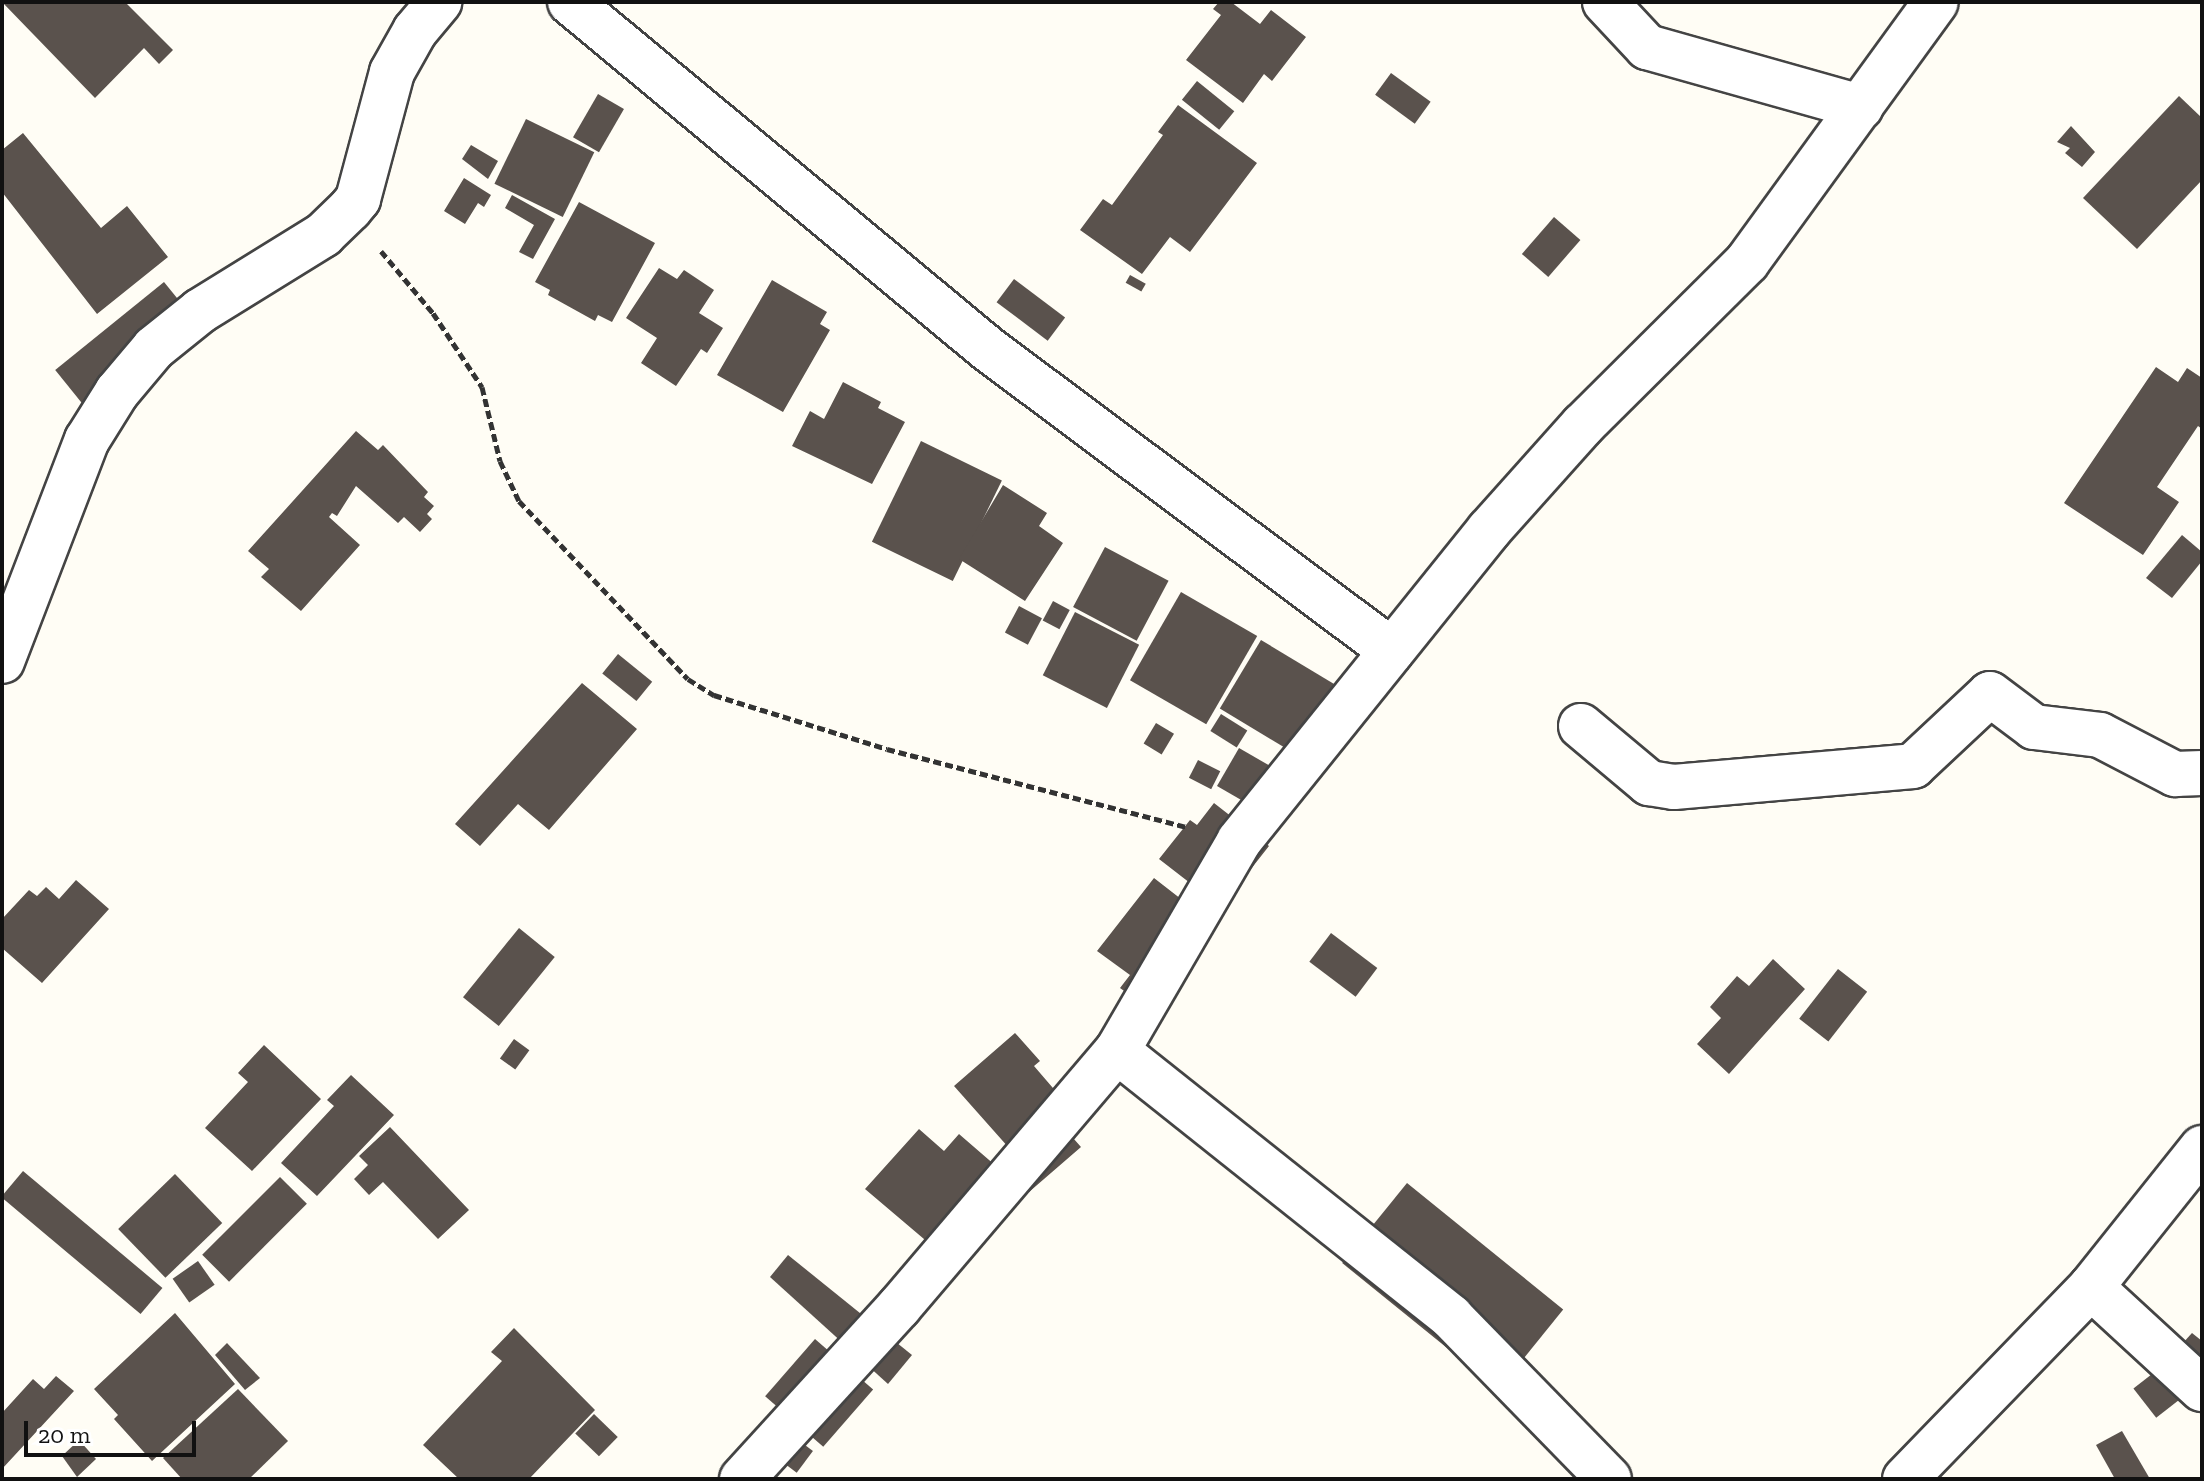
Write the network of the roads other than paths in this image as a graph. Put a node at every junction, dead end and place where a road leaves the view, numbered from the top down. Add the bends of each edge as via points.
1 (439, 2) edge
2 (570, 2) edge
3 (1605, 2) edge
4 (1936, 2) edge
5 (1861, 107) junction
6 (1392, 651) junction
7 (2, 661) edge
8 (1581, 726) dead end
9 (2202, 773) edge
10 (1117, 1051) junction
11 (2202, 1148) edge
12 (2091, 1287) junction
13 (2202, 1389) edge
14 (742, 1479) edge
15 (1609, 1479) edge
16 (1905, 1479) edge

1 - 7 street via 392,72 358,199 323,235 200,311 154,348 117,392 87,440
2 - 6 street via 988,349
3 - 5 street via 1647,47
4 - 5 street
5 - 6 street via 1747,262 1573,437
6 - 10 street via 1239,841
8 - 9 street via 1649,783 1690,786 1913,766 1982,696 1990,694 2034,727 2100,735 2175,774
10 - 14 street via 899,1307
10 - 15 street via 1451,1317
11 - 12 street
12 - 13 street
12 - 16 street

